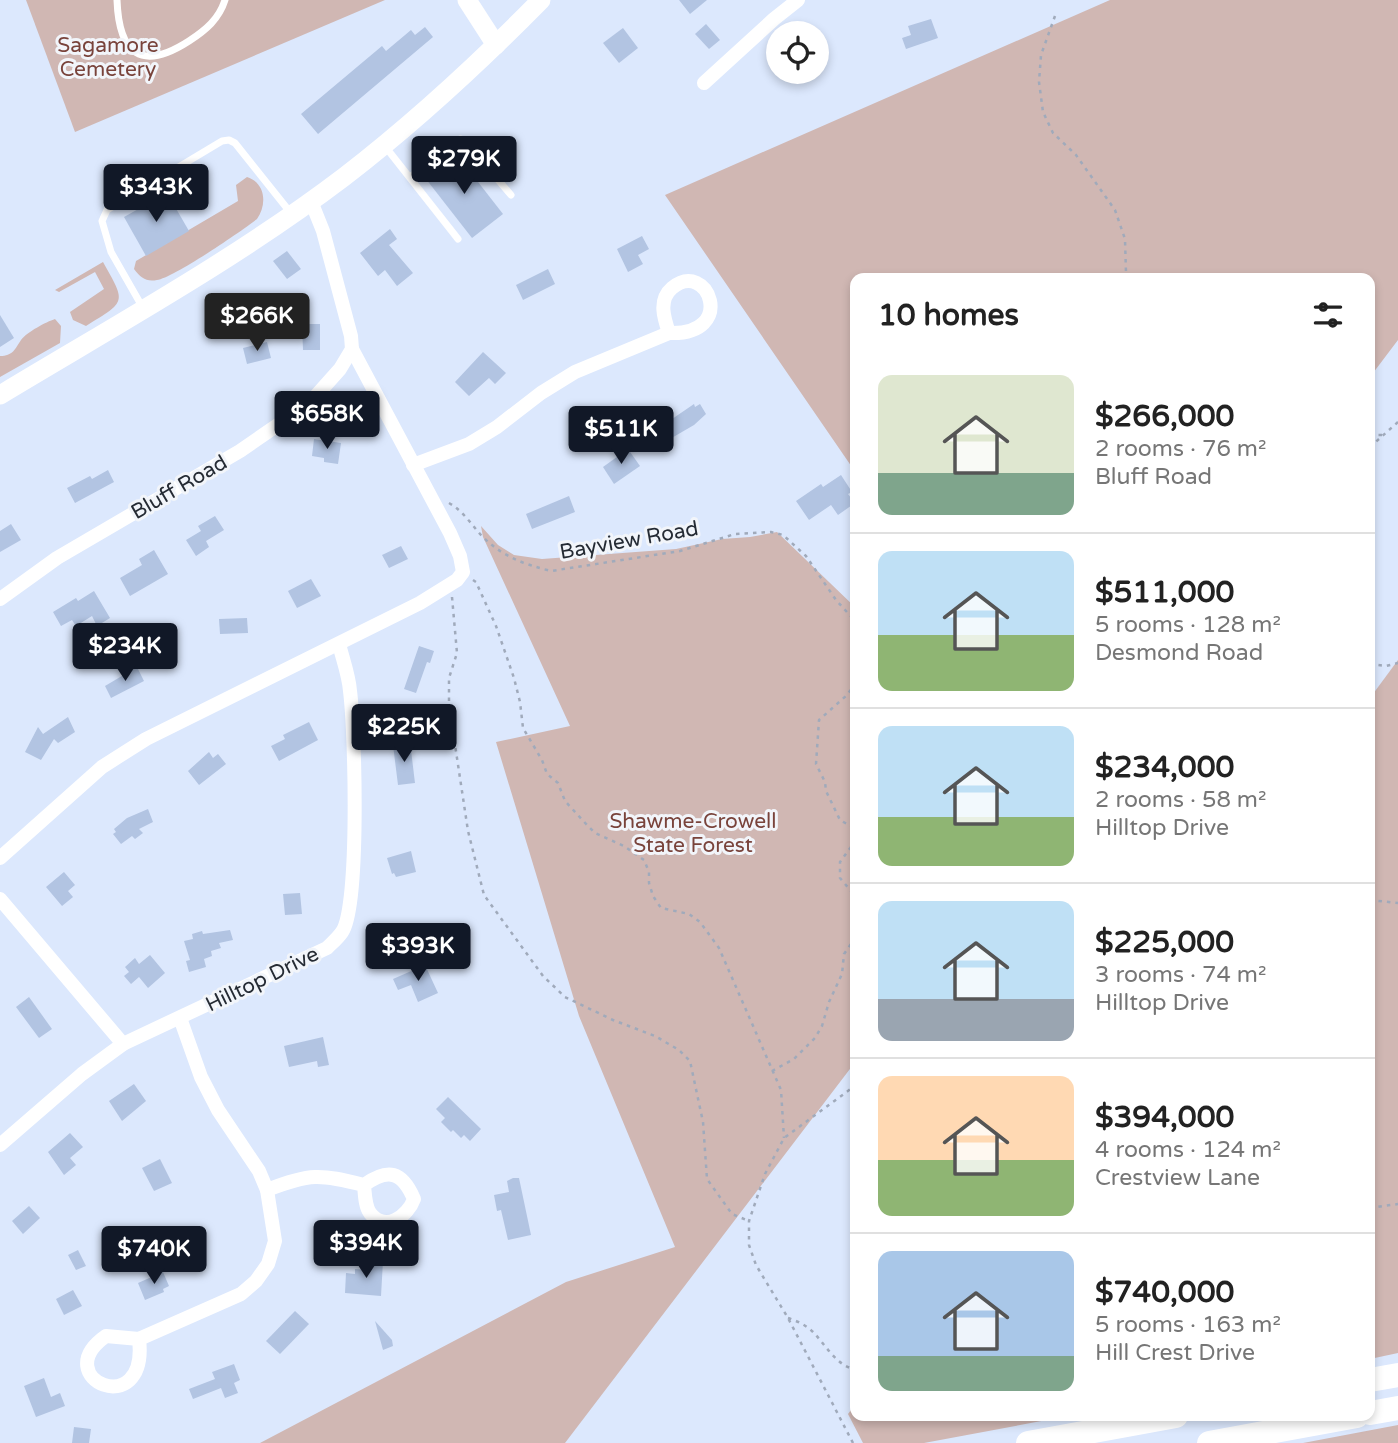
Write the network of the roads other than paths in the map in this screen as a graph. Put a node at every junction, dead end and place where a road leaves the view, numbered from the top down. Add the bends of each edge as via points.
1 (117, 0) edge
2 (225, 0) edge
3 (467, 0) edge
4 (541, 0) edge
5 (799, 0) edge
6 (496, 45) junction
7 (704, 83) dead end
8 (384, 145) junction
9 (411, 177) junction
10 (511, 195) dead end
11 (311, 201) junction
12 (292, 214) junction
13 (458, 239) dead end
14 (144, 309) junction
15 (669, 333) dead end
16 (352, 349) junction
17 (0, 395) edge
18 (414, 465) junction
19 (0, 599) edge
20 (339, 644) junction
21 (0, 858) edge
22 (0, 899) edge
23 (180, 1018) junction
24 (123, 1044) junction
25 (0, 1145) edge
26 (364, 1185) dead end
27 (267, 1190) junction
28 (139, 1339) dead end
29 (1398, 1375) edge
30 (1375, 1379) edge
31 (1398, 1408) edge
32 (1375, 1412) edge
33 (1149, 1421) edge
34 (1330, 1421) edge
35 (1028, 1443) edge
36 (1209, 1443) edge

1 - 2 lane via 118,25 127,44 139,54 157,58 215,20
3 - 6 main road
4 - 6 main road
5 - 7 street
6 - 8 main road
8 - 9 lane
8 - 11 main road
9 - 10 lane via 460,139
9 - 13 lane
11 - 12 main road
11 - 16 street via 323,231
12 - 14 main road
12 - 14 lane via 229,141 107,211 102,221 111,252
14 - 17 main road
15 - 18 street via 575,372 469,444
16 - 18 street
16 - 19 street, Bluff Road via 328,384 301,409 240,451 57,558
18 - 20 street via 460,556 463,572 420,604
20 - 21 street via 146,739 102,767
20 - 23 street, Hilltop Drive via 350,690 354,773 354,846 343,932 327,948
22 - 24 street
23 - 24 street, Hilltop Drive
23 - 27 street via 201,1077
24 - 25 street, Hilltop Drive
26 - 27 street via 330,1177 300,1177
27 - 28 street via 275,1241 268,1265 256,1281 240,1294
29 - 30 highway
31 - 32 highway
33 - 35 highway
34 - 36 highway

